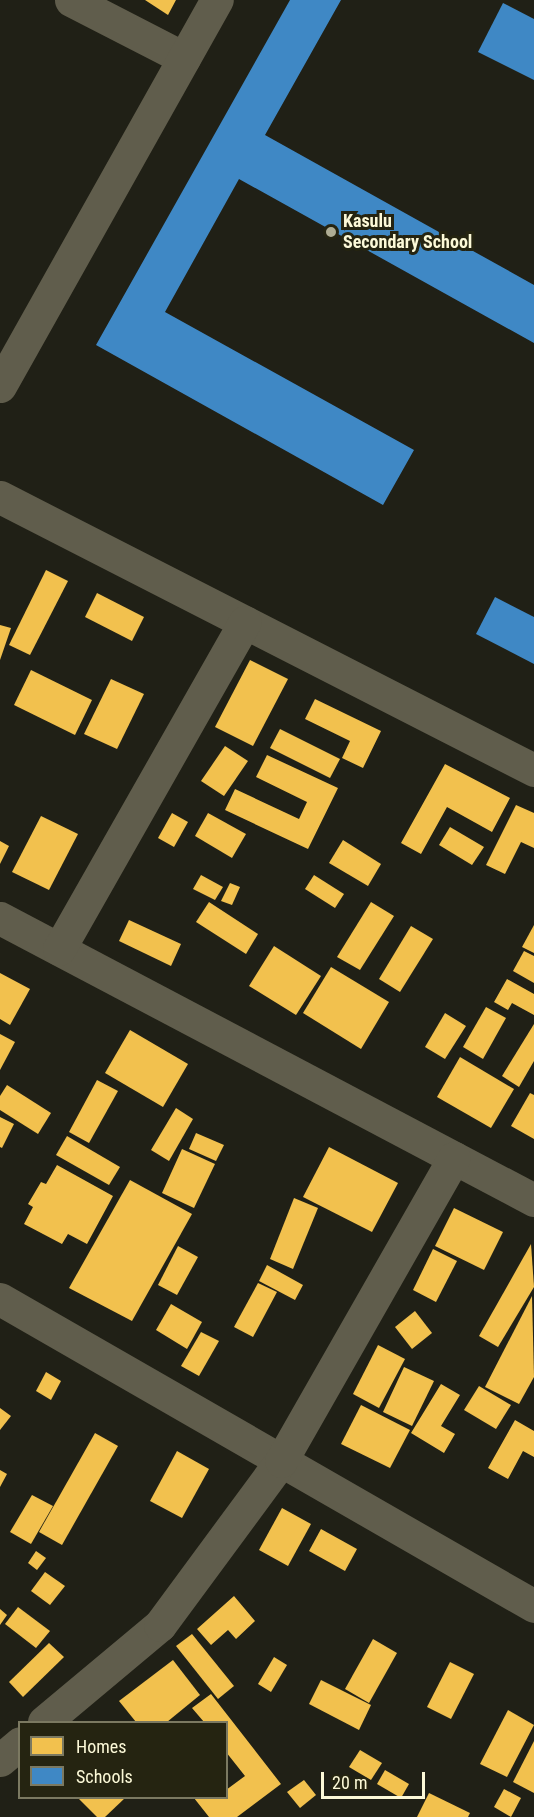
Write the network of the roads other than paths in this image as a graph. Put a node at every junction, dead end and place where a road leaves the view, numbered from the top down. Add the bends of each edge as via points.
1 (71, 0) edge
2 (216, 0) edge
3 (184, 58) junction
4 (0, 386) edge
5 (0, 497) edge
6 (245, 622) junction
7 (534, 770) edge
8 (0, 918) edge
9 (59, 949) junction
10 (454, 1158) junction
11 (534, 1200) edge
12 (0, 1299) edge
13 (281, 1461) junction
14 (534, 1606) edge
15 (45, 1721) edge
16 (18, 1745) edge
17 (0, 1760) edge

1 - 3 street
2 - 3 street
3 - 4 street
5 - 6 street
6 - 7 street
6 - 9 street
8 - 9 street
9 - 10 street
10 - 11 street
10 - 13 street
12 - 13 street
13 - 14 street
13 - 15 street via 159,1625
16 - 17 street

